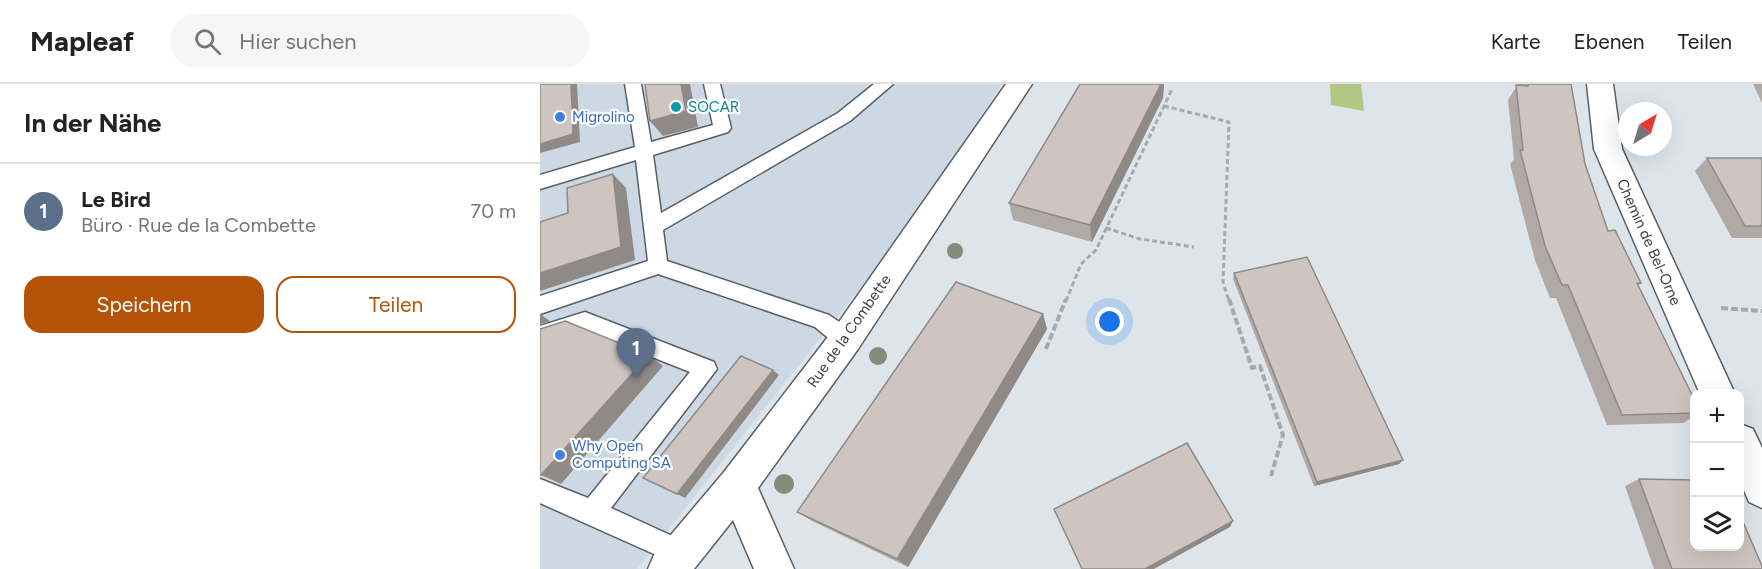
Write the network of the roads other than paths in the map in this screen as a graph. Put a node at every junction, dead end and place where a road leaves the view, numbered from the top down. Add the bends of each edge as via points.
1 (633, 84) edge
2 (712, 84) edge
3 (885, 84) edge
4 (1019, 84) edge
5 (1600, 84) edge
6 (644, 151) junction
7 (540, 182) edge
8 (653, 227) junction
9 (658, 266) junction
10 (540, 305) edge
11 (540, 334) edge
12 (846, 339) junction
13 (1716, 389) edge
14 (1741, 443) edge
15 (737, 485) junction
16 (1762, 489) edge
17 (540, 491) edge
18 (592, 512) junction
19 (675, 562) edge
20 (774, 569) edge

1 - 6 lane
2 - 6 lane via 722,128
3 - 8 lane via 844,117
4 - 12 street, Rue de la Combette
5 - 13 street, Chemin de Bel-Orne via 1608,149
6 - 7 lane
6 - 8 lane
8 - 9 lane
9 - 10 lane
9 - 12 lane via 822,321
11 - 18 lane via 585,321 706,369
12 - 15 street, Rue de la Combette
14 - 16 street
15 - 19 street, Rue de la Combette
15 - 20 street
17 - 18 lane
18 - 19 lane

